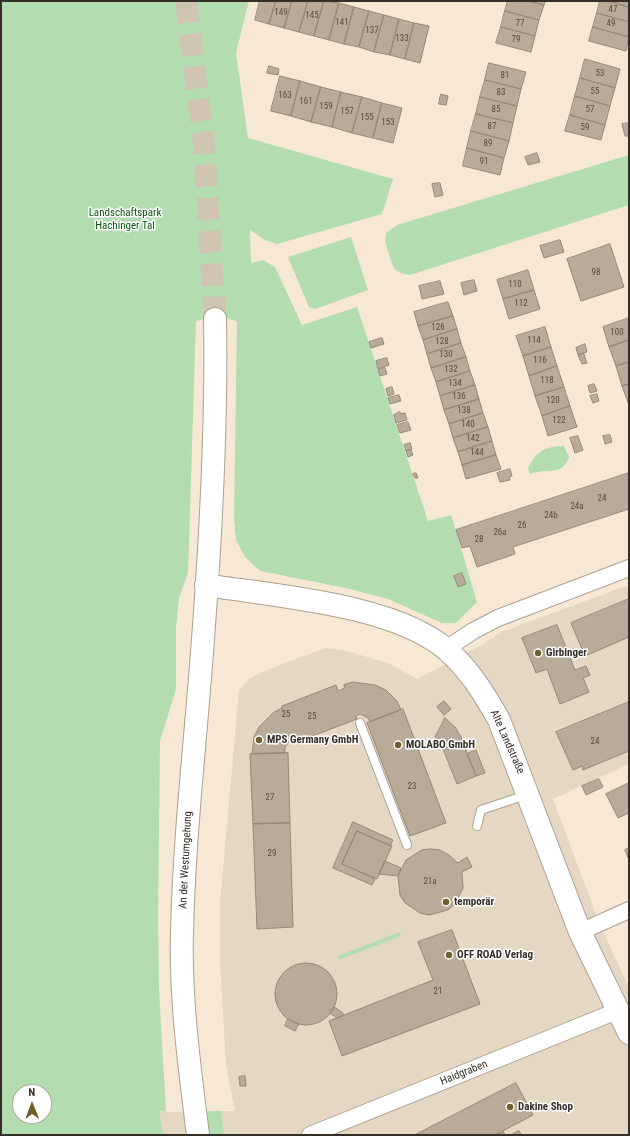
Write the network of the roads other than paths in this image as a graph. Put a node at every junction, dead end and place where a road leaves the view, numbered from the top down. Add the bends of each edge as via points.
1 (215, 319) tunnel mouth
2 (629, 568) edge
3 (206, 585) junction
4 (446, 649) junction
5 (360, 723) dead end
6 (529, 794) junction
7 (477, 826) dead end
8 (407, 845) dead end
9 (629, 910) edge
10 (580, 932) junction
11 (617, 1011) junction
12 (629, 1033) edge
13 (198, 1135) edge
14 (310, 1135) edge

1 - 3 main road, An der Westumgehung via 213,462
2 - 4 street via 498,618
3 - 4 main road, Alte Landstraße via 343,606 397,622
3 - 13 main road, An der Westumgehung via 187,827 182,936 190,1070
4 - 6 main road, Alte Landstraße via 480,688 499,720
5 - 8 lane
6 - 7 lane via 481,810
6 - 10 main road, Alte Landstraße
9 - 10 street
10 - 11 main road, Alte Landstraße
11 - 12 main road, Alte Landstraße
11 - 14 street, Haidgraben

